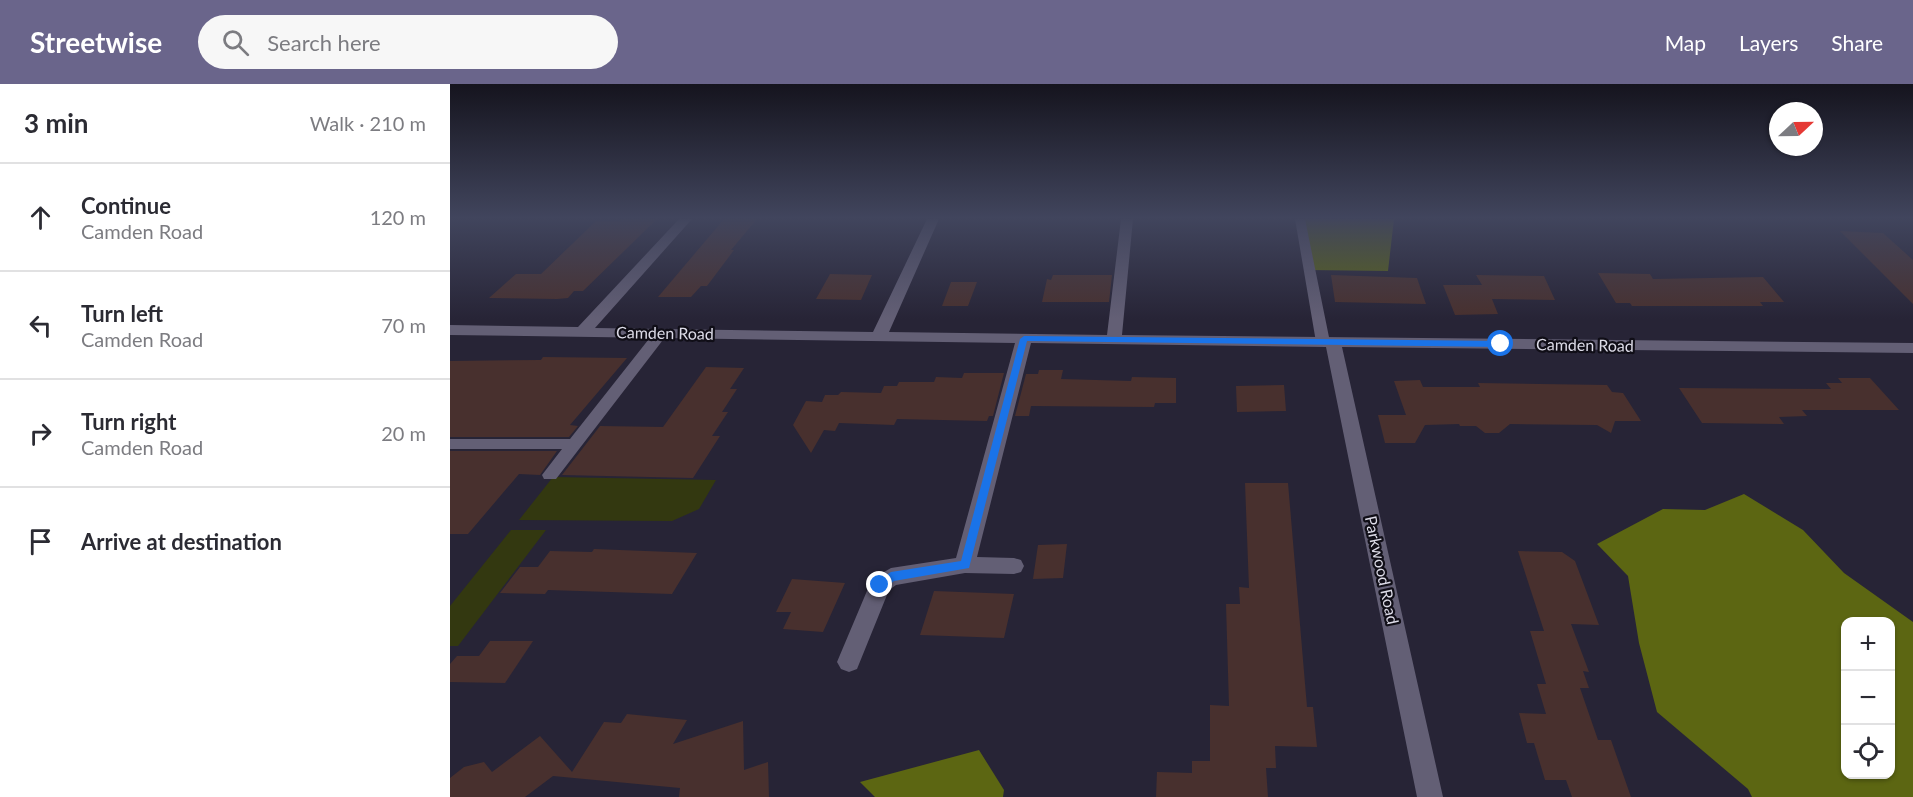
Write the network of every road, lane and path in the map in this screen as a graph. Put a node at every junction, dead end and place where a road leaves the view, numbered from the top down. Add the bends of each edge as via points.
1 (655, 252) edge
2 (918, 252) edge
3 (1123, 252) edge
4 (1308, 252) edge
5 (450, 330) edge
6 (582, 332) junction
7 (662, 333) junction
8 (879, 336) junction
9 (1024, 339) junction
10 (1114, 340) junction
11 (1328, 342) junction
12 (1913, 348) edge
13 (450, 444) edge
14 (574, 444) junction
15 (550, 475) dead end
16 (965, 565) junction
17 (1014, 566) dead end
18 (849, 662) dead end
19 (1430, 797) edge

1 - 6 street
2 - 8 street
3 - 10 street
4 - 11 lane
5 - 6 street, Camden Road
6 - 7 street, Camden Road
7 - 8 street, Camden Road
7 - 14 lane
8 - 9 street, Camden Road
9 - 10 street, Camden Road
9 - 16 street
10 - 11 street, Camden Road
11 - 12 street, Camden Road
11 - 19 street, Parkwood Road
13 - 14 lane
14 - 15 lane
16 - 17 street
16 - 18 street via 891,577 880,585

